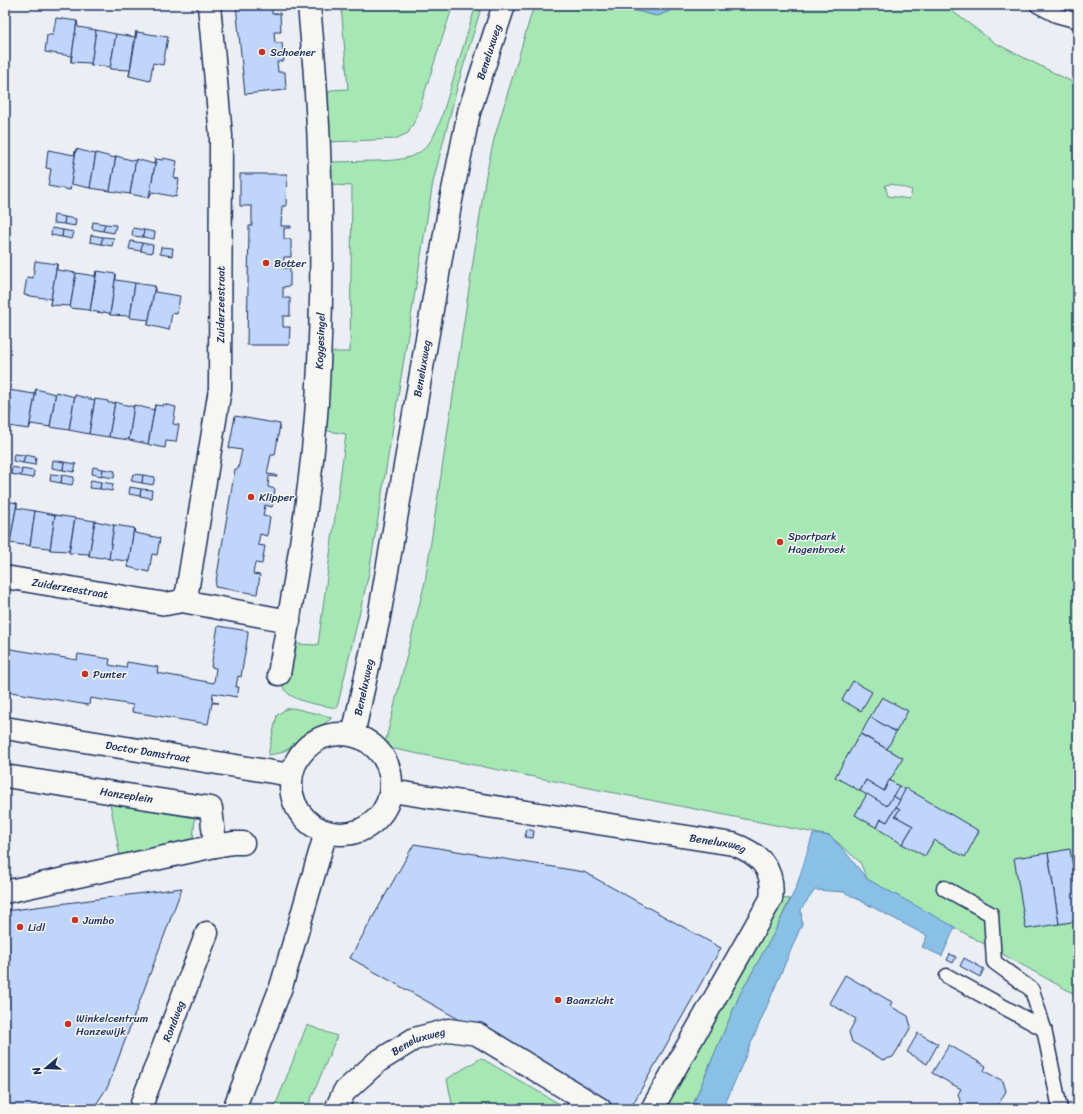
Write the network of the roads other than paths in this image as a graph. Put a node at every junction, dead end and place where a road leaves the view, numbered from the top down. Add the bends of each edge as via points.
1 (209, 5) edge
2 (310, 5) edge
3 (504, 5) edge
4 (1037, 5) edge
5 (1078, 21) edge
6 (5, 577) edge
7 (182, 601) junction
8 (289, 621) junction
9 (279, 674) dead end
10 (5, 728) edge
11 (353, 735) junction
12 (292, 775) junction
13 (5, 776) edge
14 (391, 791) junction
15 (326, 832) junction
16 (243, 843) dead end
17 (215, 846) junction
18 (944, 888) dead end
19 (5, 892) edge
20 (207, 932) dead end
21 (947, 976) dead end
22 (1044, 1029) junction
23 (144, 1109) edge
24 (234, 1109) edge
25 (336, 1109) edge
26 (600, 1109) edge
27 (652, 1109) edge
28 (1060, 1109) edge

1 - 7 street, Zuiderzeestraat via 221,136 220,389 189,584
2 - 8 street, Koggesingel via 318,94 320,156 319,352 317,404 308,488
3 - 11 street, Beneluxweg via 469,112 456,174 379,617
4 - 5 lane via 1056,15
6 - 7 street, Zuiderzeestraat via 159,603 174,604
7 - 8 street, Zuiderzeestraat
8 - 9 street, Koggesingel
10 - 12 street, Doctor Damstraat
11 - 12 street via 337,734 321,738 307,747 297,760
11 - 14 street via 369,743 383,756 390,772
12 - 15 street via 291,790 294,804 312,826
13 - 17 street, Hanzeplein via 210,808
14 - 15 street via 386,808 375,822 360,831 343,835
14 - 27 street, Beneluxweg via 733,844 748,850 764,863 773,885 771,899
15 - 24 street via 280,987
16 - 17 street via 233,842
17 - 19 street
18 - 22 lane via 991,914 994,962 1032,990
20 - 23 street, Rondweg via 142,1104
21 - 22 lane
22 - 28 lane
25 - 26 street, Beneluxweg via 344,1092 377,1062 414,1038 449,1030 477,1034

